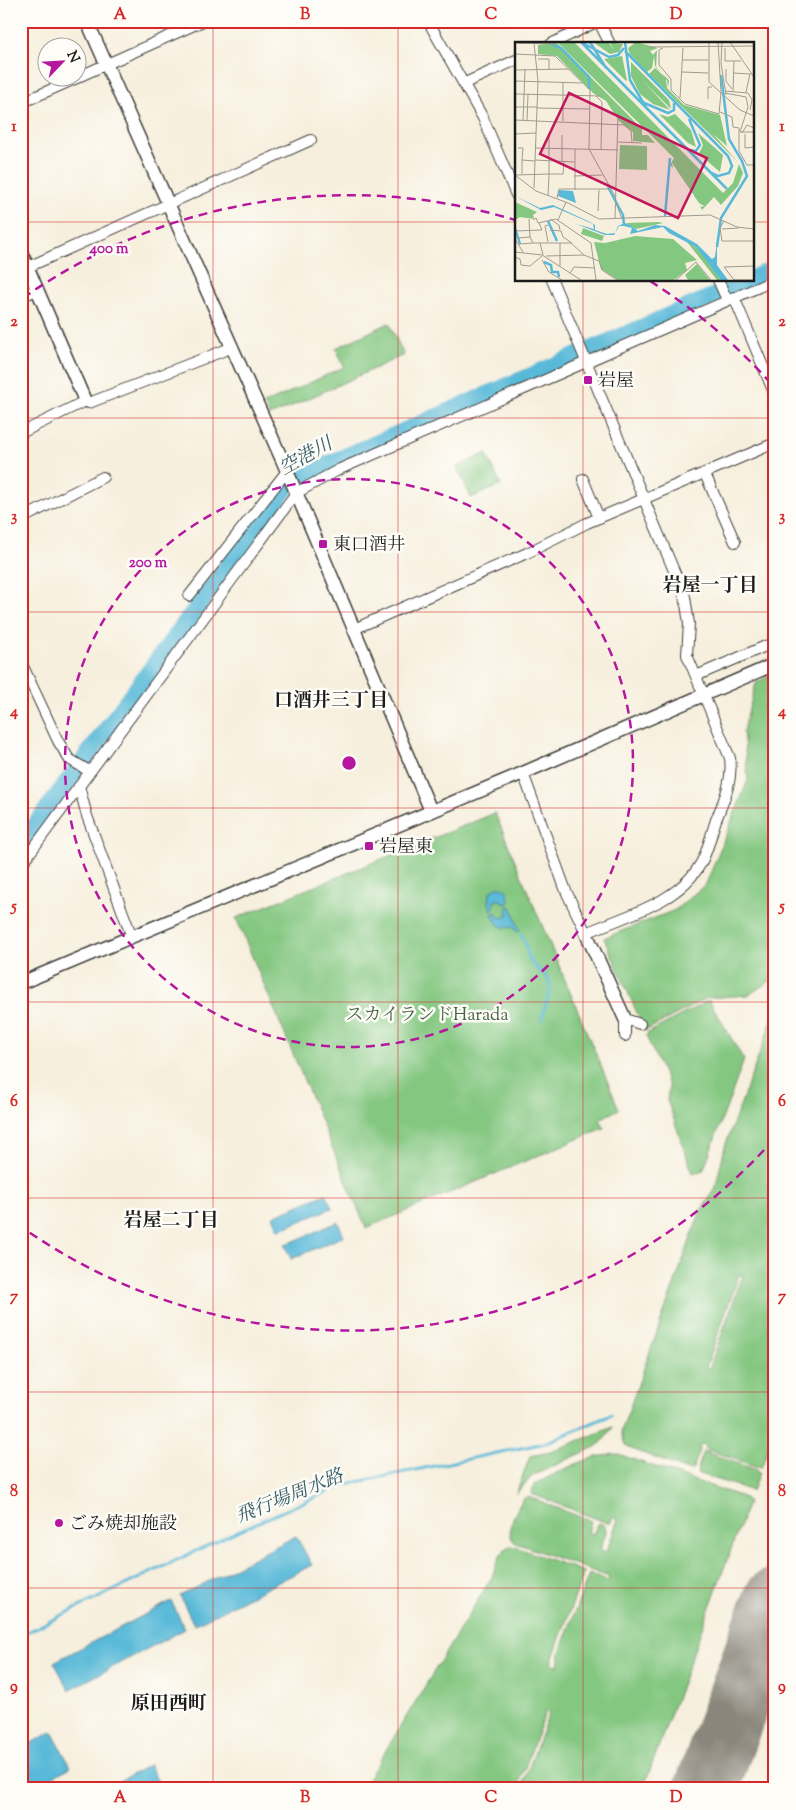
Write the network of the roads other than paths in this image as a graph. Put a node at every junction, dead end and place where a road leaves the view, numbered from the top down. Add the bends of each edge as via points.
1 (87, 21) edge
2 (202, 21) edge
3 (428, 21) edge
4 (598, 21) edge
5 (602, 21) edge
6 (555, 42) edge
7 (609, 42) edge
8 (515, 60) edge
9 (106, 64) junction
10 (88, 72) edge
11 (465, 83) junction
12 (53, 88) edge
13 (21, 103) edge
14 (311, 140) dead end
15 (515, 193) edge
16 (168, 203) junction
17 (21, 252) edge
18 (28, 266) junction
19 (775, 280) edge
20 (552, 281) edge
21 (719, 281) edge
22 (38, 289) junction
23 (21, 297) edge
24 (729, 298) junction
25 (233, 348) junction
26 (585, 360) junction
27 (775, 395) edge
28 (85, 401) junction
29 (21, 433) edge
30 (775, 443) edge
31 (704, 474) junction
32 (103, 477) dead end
33 (583, 479) dead end
34 (292, 482) junction
35 (644, 500) junction
36 (599, 518) junction
37 (21, 519) edge
38 (735, 542) dead end
39 (190, 596) dead end
40 (354, 629) junction
41 (775, 642) edge
42 (21, 662) edge
43 (775, 664) edge
44 (696, 676) junction
45 (705, 696) junction
46 (87, 771) junction
47 (522, 773) junction
48 (79, 786) junction
49 (431, 811) junction
50 (21, 865) edge
51 (586, 933) junction
52 (132, 937) junction
53 (21, 984) edge
54 (625, 1019) junction
55 (640, 1024) dead end
56 (624, 1036) dead end

1 - 9 street
2 - 9 street
3 - 11 street
4 - 6 street
5 - 7 street via 601,26
8 - 11 street
9 - 10 street
9 - 16 street
11 - 15 street
12 - 13 street
14 - 16 street
16 - 18 street
16 - 25 street
17 - 18 street
18 - 22 street
19 - 24 street
20 - 26 street
21 - 24 street
22 - 23 street
22 - 28 street
24 - 26 street
24 - 27 street
25 - 28 street via 89,403
25 - 34 street
26 - 34 street via 340,469
26 - 35 street
28 - 29 street
30 - 31 street
31 - 35 street
31 - 38 street
32 - 37 street
33 - 36 street
34 - 39 street
34 - 40 street
34 - 46 street
35 - 36 street
35 - 44 street via 685,597 689,624 687,655
36 - 40 street
40 - 49 street
41 - 44 street
42 - 46 street via 58,741 69,759
43 - 45 street
44 - 45 street
45 - 47 street
45 - 51 street via 731,766 730,784 701,864 671,895
46 - 48 street
47 - 49 street
47 - 51 street via 566,891
48 - 50 street
48 - 52 street
49 - 52 street
51 - 54 street
52 - 53 street
54 - 55 street
54 - 56 street

